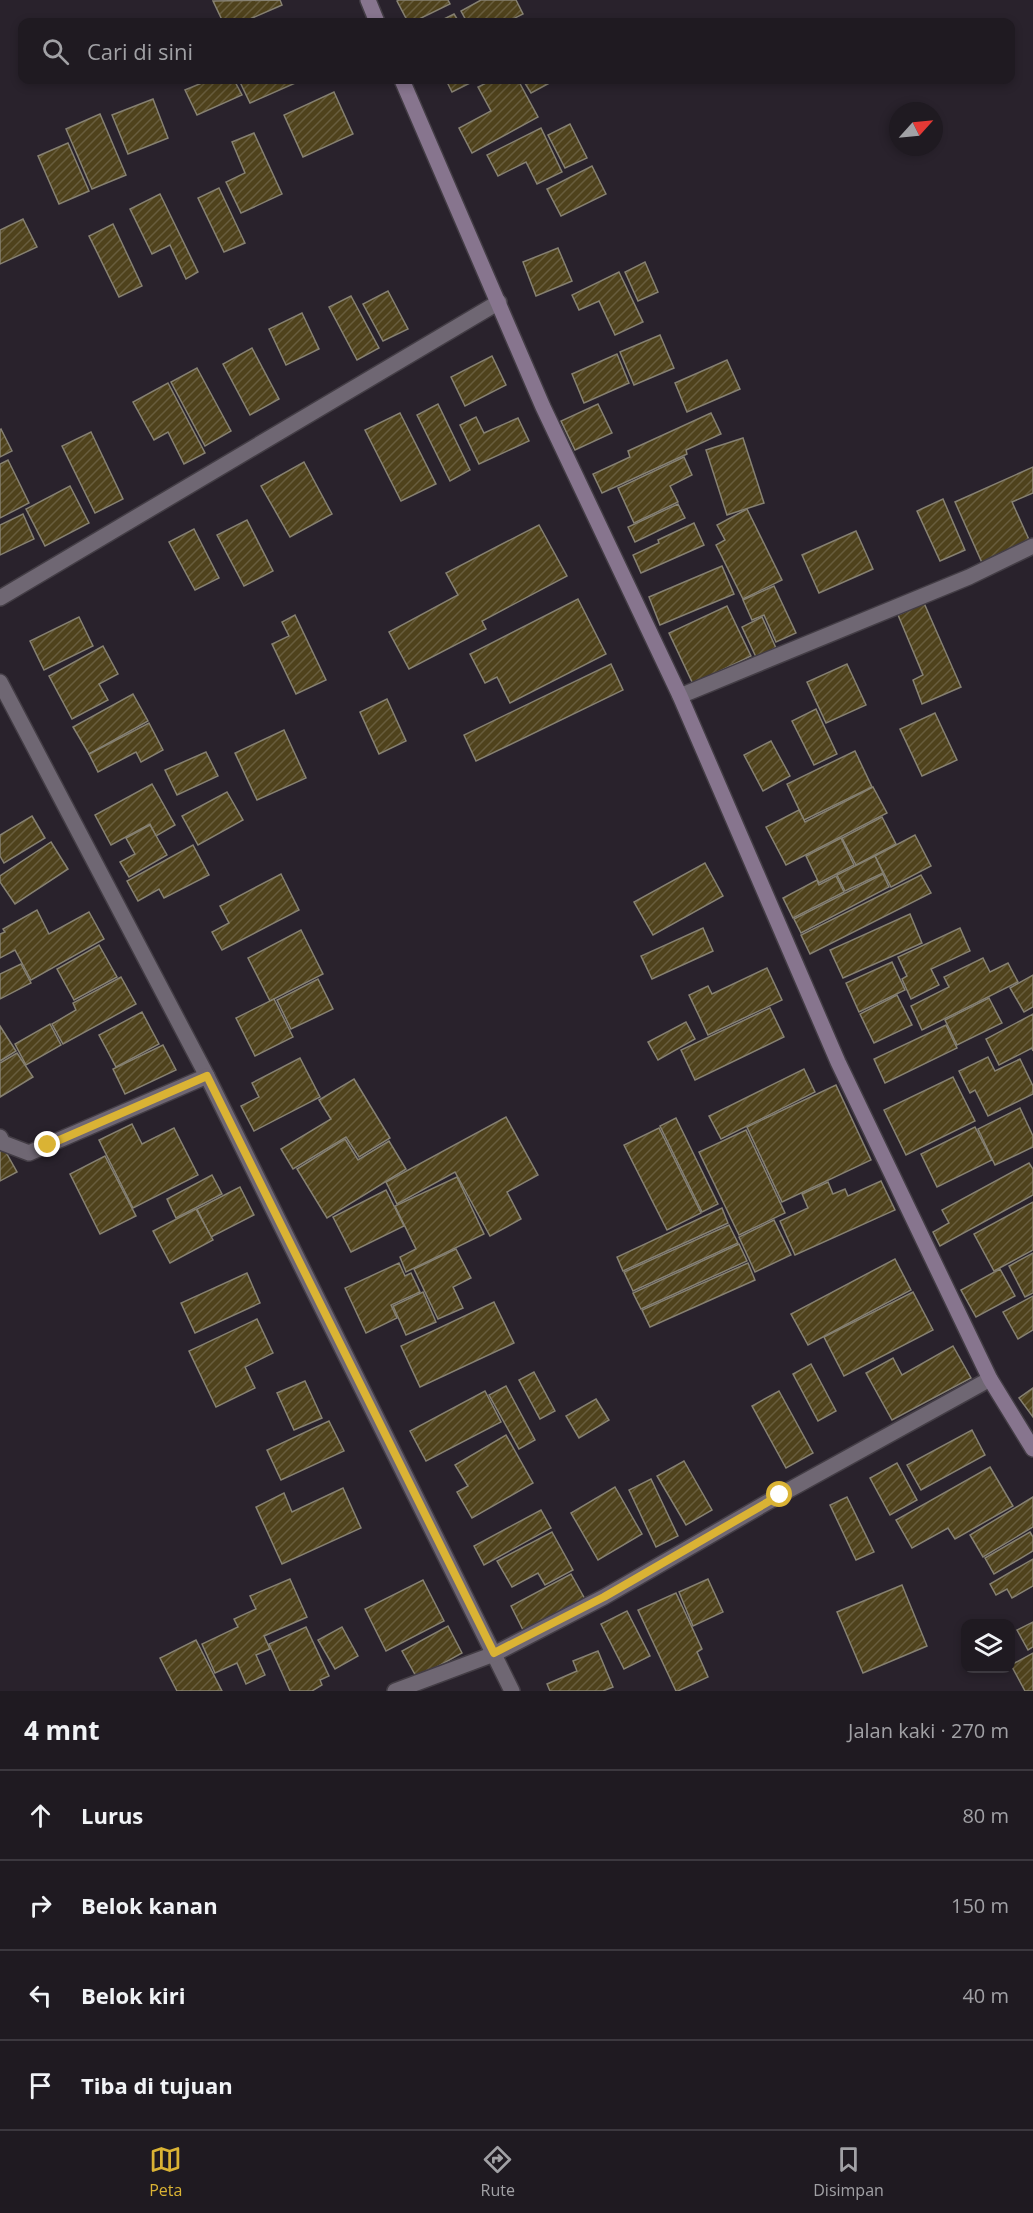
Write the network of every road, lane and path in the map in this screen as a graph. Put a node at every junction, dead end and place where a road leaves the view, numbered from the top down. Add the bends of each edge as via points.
1 (368, 0) edge
2 (375, 18) edge
3 (404, 84) edge
4 (499, 302) junction
5 (1033, 546) edge
6 (0, 598) edge
7 (0, 682) edge
8 (680, 696) junction
9 (207, 1076) junction
10 (0, 1137) edge
11 (990, 1379) junction
12 (1033, 1449) edge
13 (494, 1653) junction
14 (396, 1691) edge
15 (512, 1691) edge

1 - 2 street
3 - 4 street
4 - 6 street
4 - 8 street via 548,418
5 - 8 street via 969,577
7 - 9 street
8 - 11 street via 838,1062
9 - 10 street via 28,1153 3,1143
9 - 13 street
11 - 12 street
11 - 13 street via 604,1597
13 - 14 street
13 - 15 street

